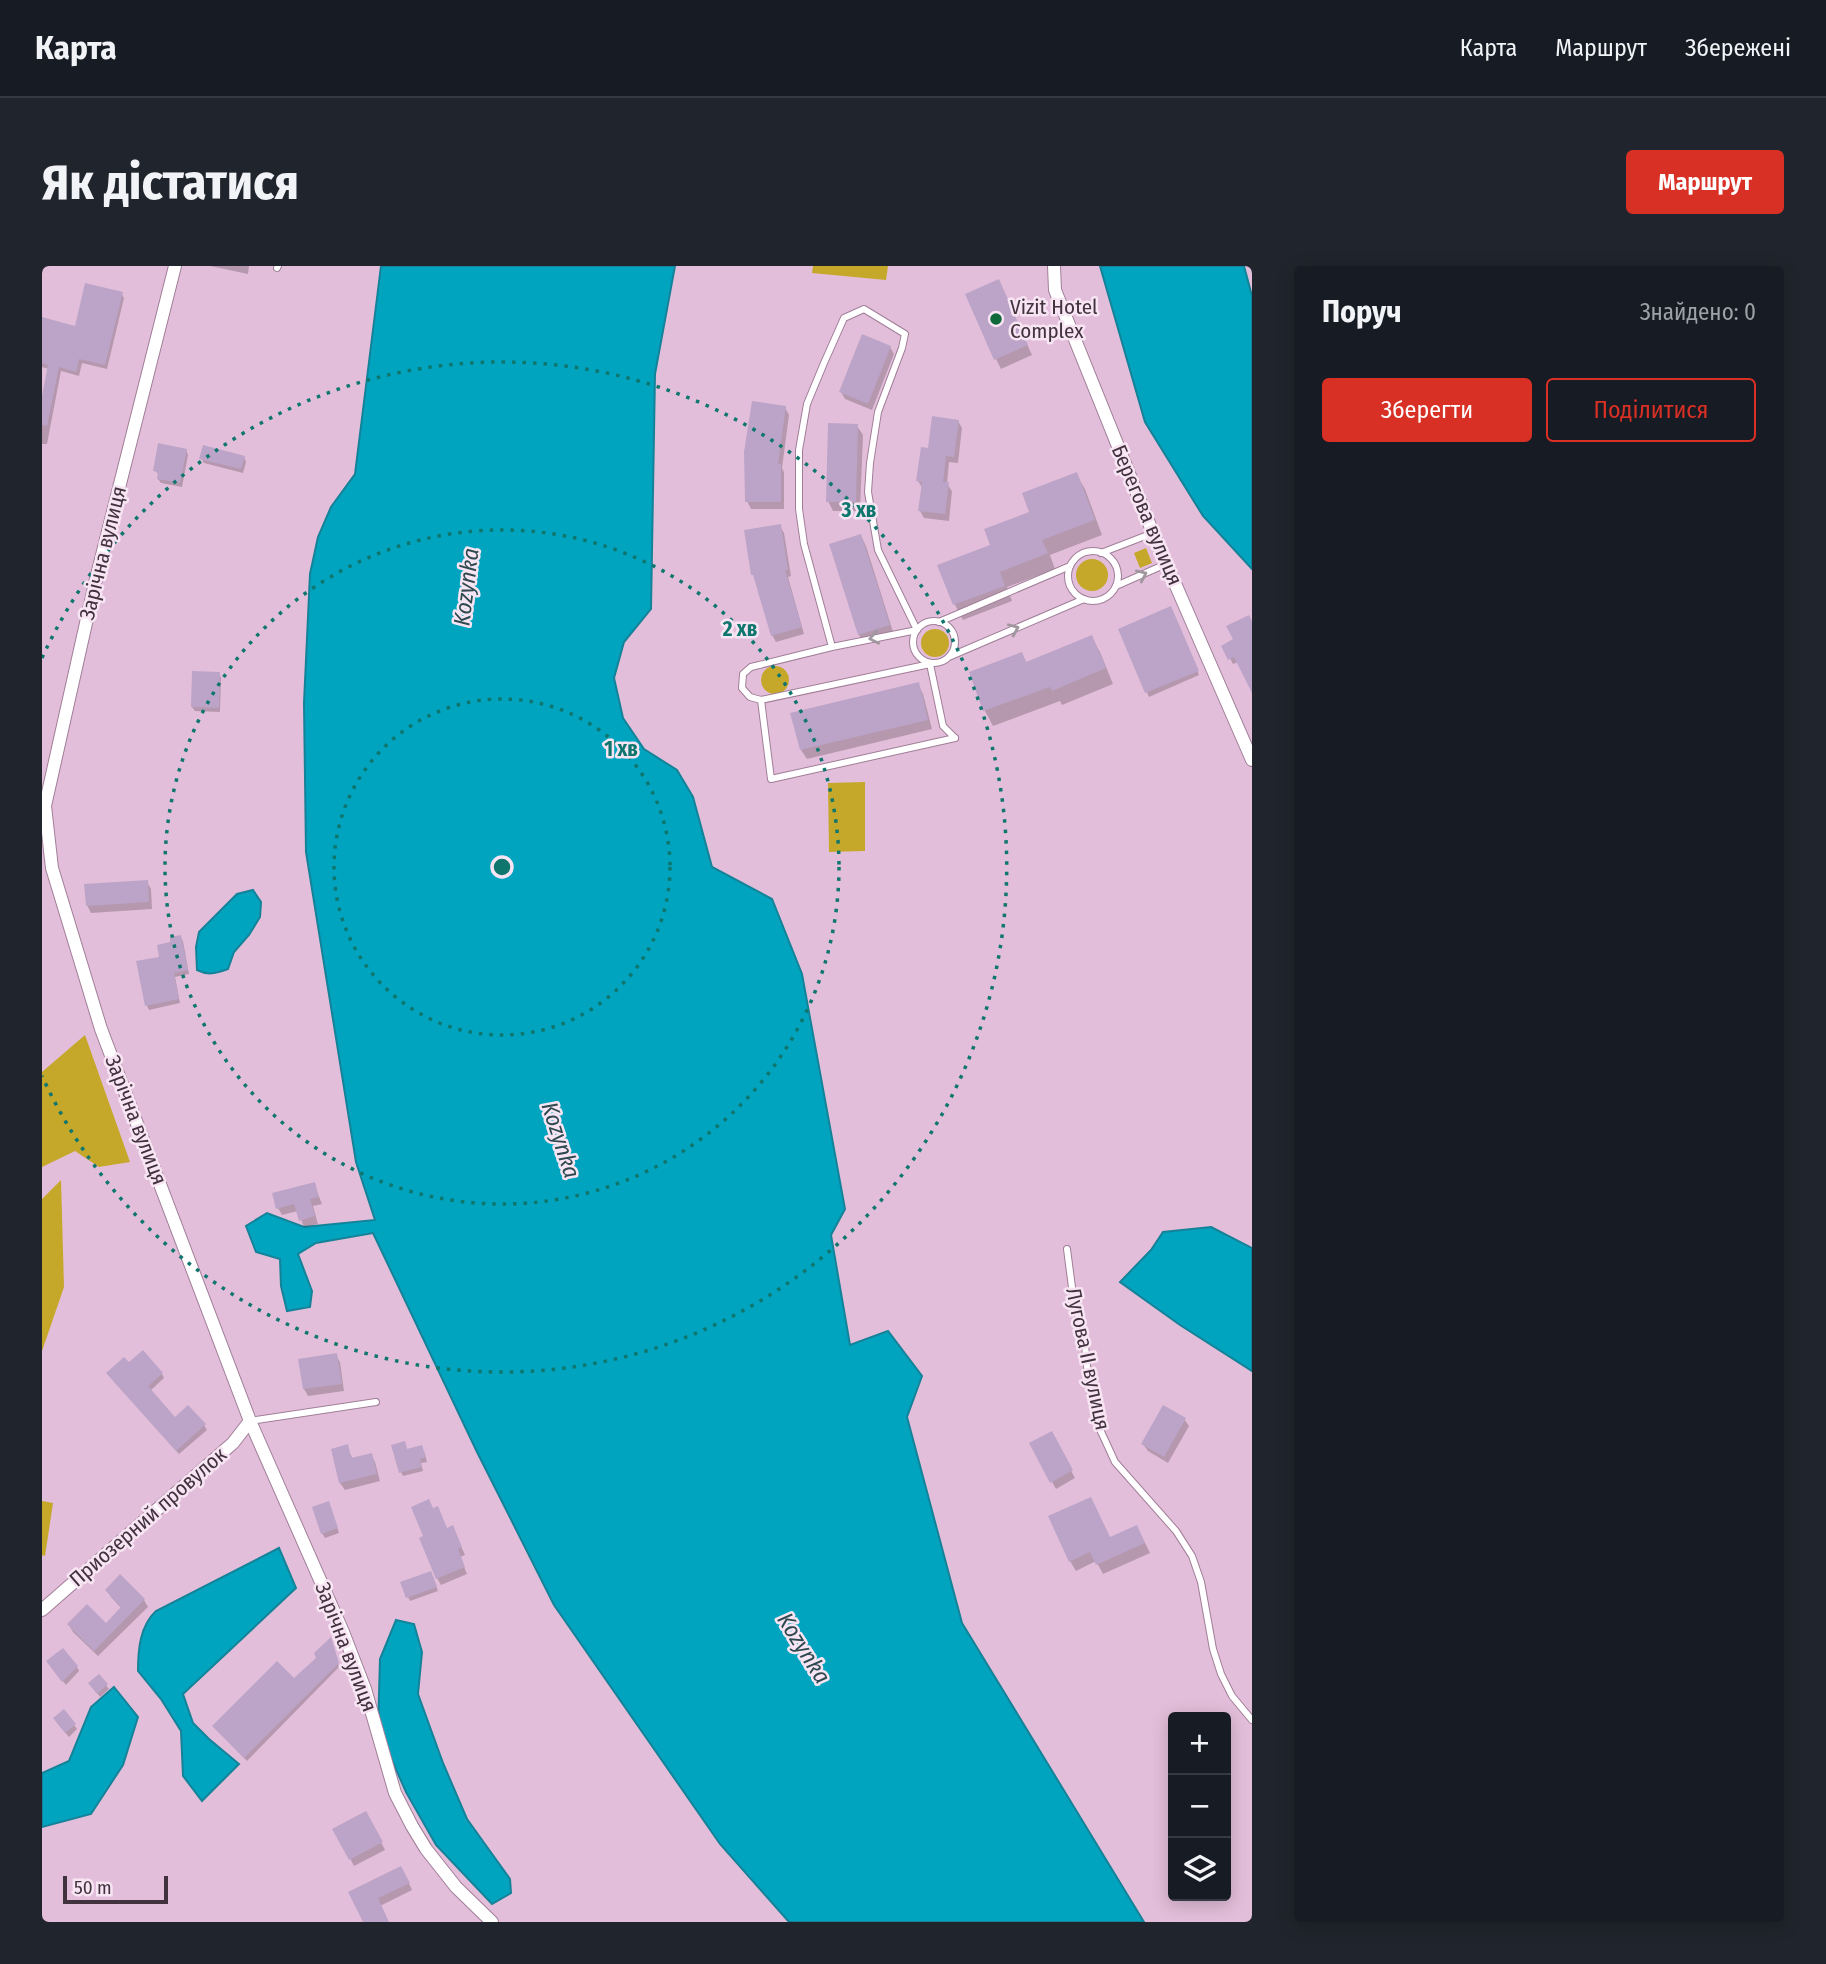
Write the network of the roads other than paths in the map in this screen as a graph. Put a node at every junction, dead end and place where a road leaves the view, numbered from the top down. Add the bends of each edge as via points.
1 (175, 266) edge
2 (1054, 266) edge
3 (1153, 533) junction
4 (1101, 552) junction
5 (1167, 563) junction
6 (1070, 566) junction
7 (1116, 586) junction
8 (1085, 599) junction
9 (939, 622) junction
10 (917, 630) junction
11 (832, 647) junction
12 (951, 656) junction
13 (930, 664) junction
14 (761, 700) junction
15 (1252, 760) edge
16 (47, 869) edge
17 (1067, 1249) dead end
18 (376, 1402) dead end
19 (250, 1422) junction
20 (42, 1610) edge
21 (1252, 1720) edge
22 (492, 1922) edge

1 - 16 street, Зарічна вулиця via 95,583 45,806
2 - 3 street, Берегова вулиця via 1055,290
3 - 4 lane
3 - 5 street, Берегова вулиця
4 - 6 lane via 1080,555
4 - 7 lane via 1118,570
7 -> 5 lane
5 - 15 street, Берегова вулиця
6 - 8 lane via 1069,582
6 - 9 lane
7 - 8 lane via 1100,600
12 -> 8 lane
9 - 10 lane
9 - 12 lane via 954,635
10 -> 11 lane
10 - 11 lane via 878,550 868,492 878,412 905,334 864,309 845,318 824,363 807,404 799,450 804,544
10 - 13 lane via 915,650
11 - 14 lane via 751,667 743,674 742,688
12 - 13 lane
13 - 14 lane
13 - 14 lane via 943,726 955,738 771,779
16 - 19 street, Зарічна вулиця via 101,1029
17 - 21 lane, Лугова II вулиця via 1098,1425 1115,1462 1192,1556 1221,1674
18 - 19 lane
19 - 20 street, Приозерний провулок via 233,1443
19 - 22 street, Зарічна вулиця via 344,1632 395,1793 426,1849

